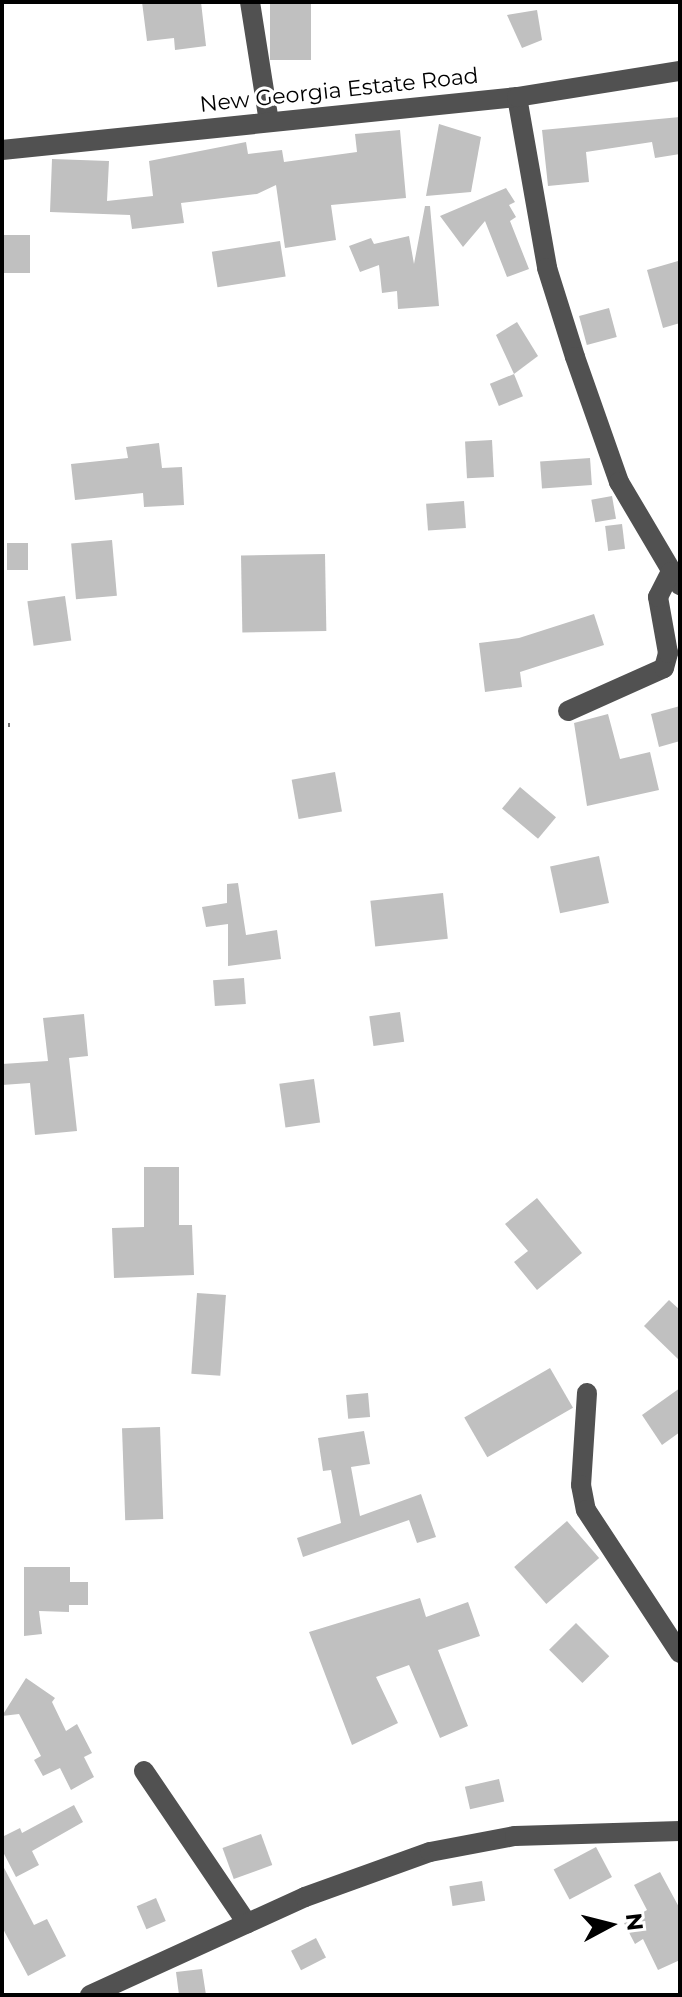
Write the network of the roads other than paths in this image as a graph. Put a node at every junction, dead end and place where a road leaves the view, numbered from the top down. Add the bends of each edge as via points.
1 (250, 2) edge
2 (680, 71) edge
3 (517, 97) junction
4 (269, 122) junction
5 (2, 150) edge
6 (676, 579) edge
7 (568, 711) dead end
8 (587, 1393) dead end
9 (680, 1653) edge
10 (144, 1771) dead end
11 (680, 1831) edge
12 (247, 1923) junction
13 (90, 1995) edge

1 - 4 street
2 - 3 street, New Georgia Estate Road
3 - 4 street, New Georgia Estate Road
3 - 6 street via 547,268 575,357 619,482
4 - 5 street, New Georgia Estate Road
6 - 7 street via 658,597 668,653 664,668
8 - 9 street via 581,1485 586,1510
10 - 12 street
11 - 12 street via 515,1836 430,1852 361,1874
12 - 13 street

